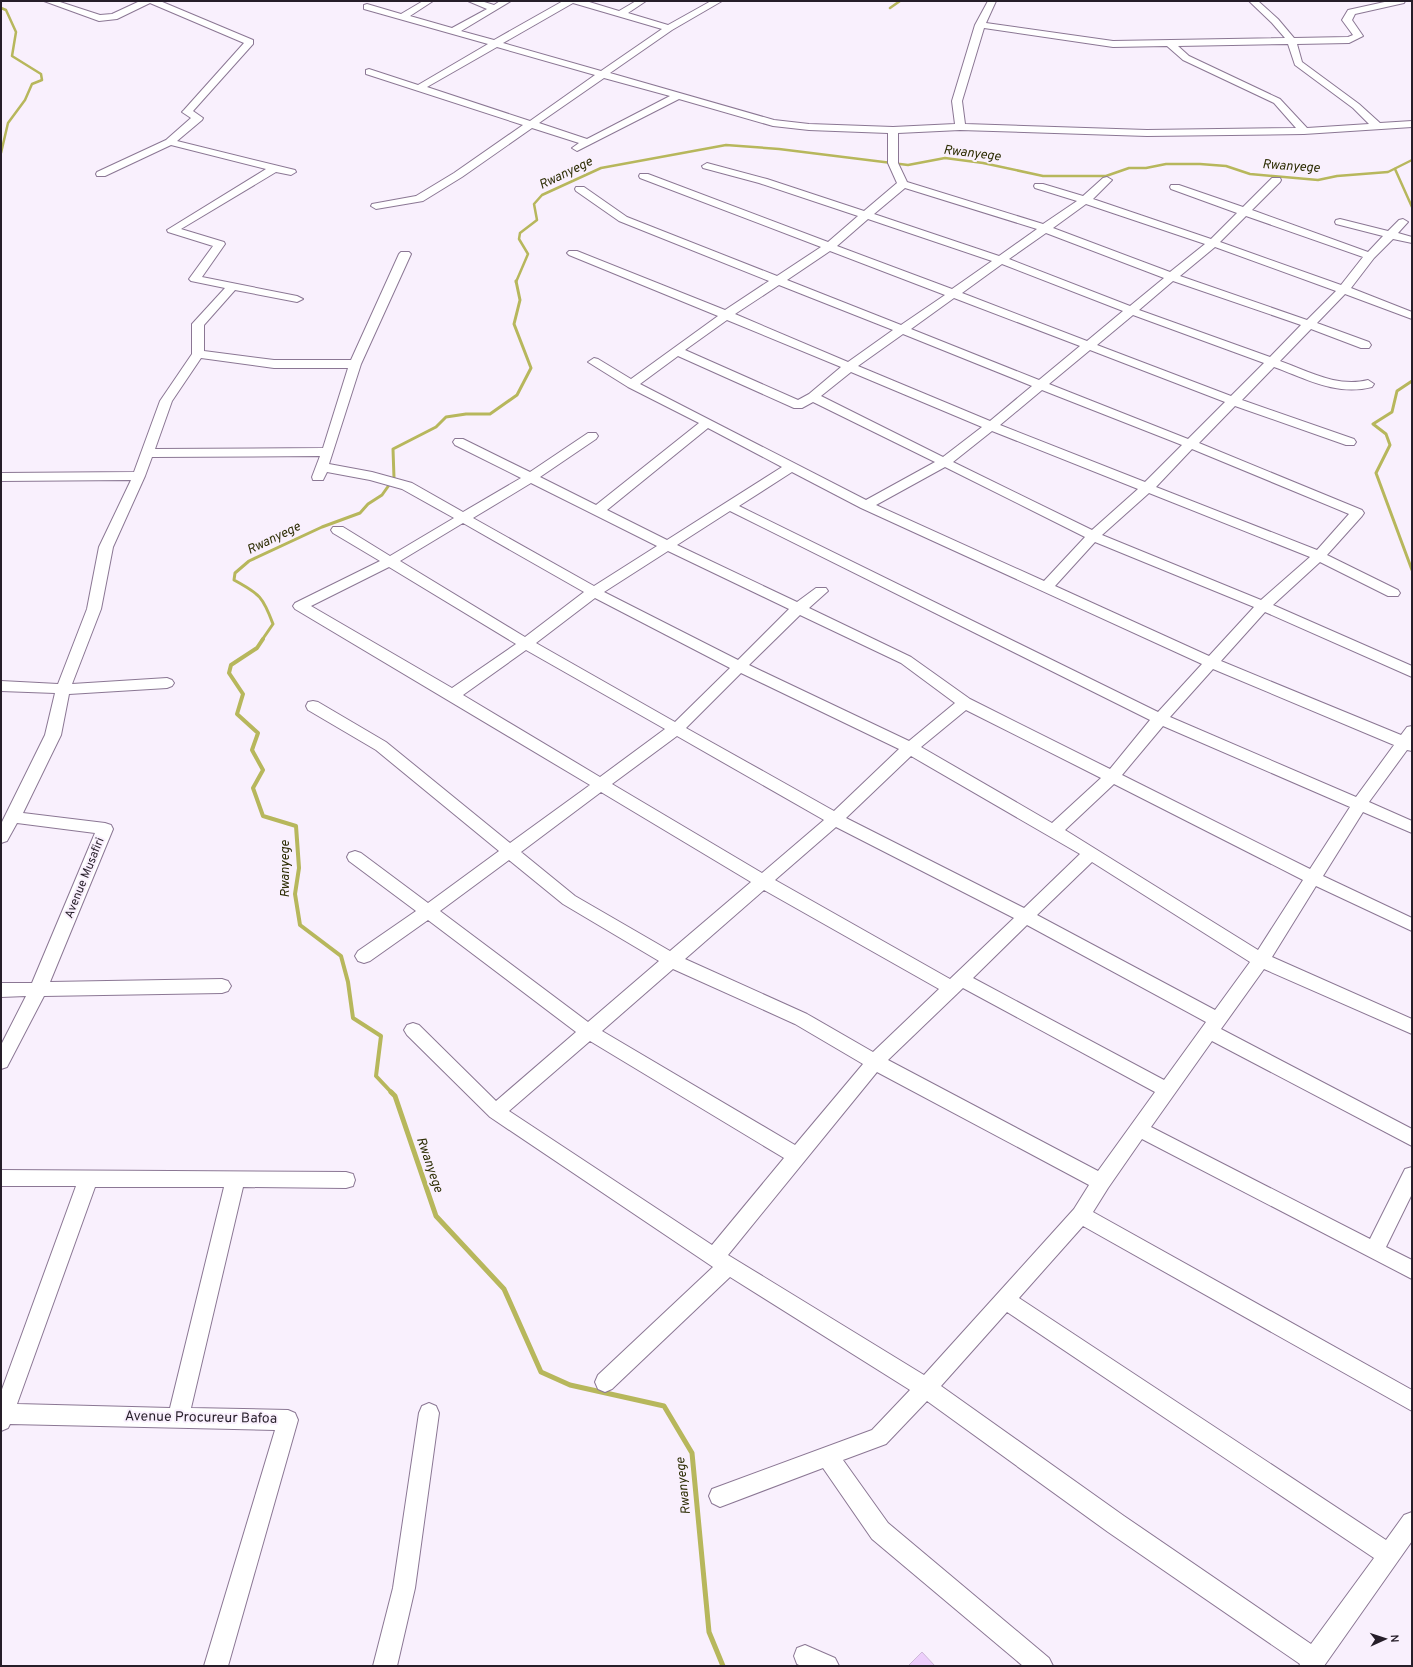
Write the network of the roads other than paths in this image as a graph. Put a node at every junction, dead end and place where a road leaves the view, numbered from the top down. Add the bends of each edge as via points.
1 (48, 1) edge
2 (147, 1) edge
3 (152, 1) edge
4 (429, 1) edge
5 (472, 1) edge
6 (507, 1) edge
7 (569, 1) edge
8 (576, 1) edge
9 (642, 1) edge
10 (718, 1) edge
11 (992, 1) edge
12 (1253, 1) edge
13 (1401, 1) edge
14 (367, 7) dead end
15 (494, 8) junction
16 (622, 14) junction
17 (402, 17) junction
18 (980, 25) junction
19 (669, 28) junction
20 (454, 32) junction
21 (1292, 40) junction
22 (1169, 43) junction
23 (496, 44) junction
24 (369, 72) dead end
25 (602, 74) junction
26 (419, 88) junction
27 (678, 96) junction
28 (531, 124) junction
29 (1412, 124) edge
30 (1377, 126) junction
31 (960, 127) junction
32 (893, 130) junction
33 (1304, 131) junction
34 (170, 142) junction
35 (586, 142) junction
36 (574, 150) dead end
37 (707, 166) dead end
38 (275, 168) junction
39 (291, 172) dead end
40 (101, 174) dead end
41 (644, 176) dead end
42 (1107, 180) dead end
43 (1276, 180) dead end
44 (903, 184) junction
45 (1039, 186) dead end
46 (1175, 187) dead end
47 (580, 189) dead end
48 (1086, 199) junction
49 (376, 206) dead end
50 (1244, 211) junction
51 (866, 215) junction
52 (1340, 222) dead end
53 (1403, 222) dead end
54 (1044, 228) junction
55 (1390, 235) junction
56 (1412, 240) edge
57 (1213, 243) junction
58 (830, 246) junction
59 (573, 253) dead end
60 (405, 254) dead end
61 (1370, 256) junction
62 (1000, 260) junction
63 (1172, 277) junction
64 (777, 282) junction
65 (232, 286) junction
66 (1344, 289) junction
67 (953, 294) junction
68 (297, 299) dead end
69 (1132, 311) junction
70 (726, 315) junction
71 (1412, 316) edge
72 (1309, 324) junction
73 (902, 330) junction
74 (1365, 345) dead end
75 (1090, 346) junction
76 (677, 351) junction
77 (198, 354) junction
78 (1272, 361) junction
79 (594, 362) dead end
80 (355, 364) junction
81 (850, 366) junction
82 (632, 384) junction
83 (1042, 384) junction
84 (1368, 384) dead end
85 (813, 397) junction
86 (1234, 401) junction
87 (707, 423) junction
88 (991, 426) junction
89 (592, 436) dead end
90 (458, 442) dead end
91 (1350, 442) dead end
92 (1190, 444) junction
93 (328, 452) junction
94 (148, 453) junction
95 (942, 463) junction
96 (790, 467) junction
97 (139, 476) junction
98 (1, 477) edge
99 (530, 478) junction
100 (1146, 488) junction
101 (866, 505) junction
102 (728, 506) junction
103 (597, 511) junction
104 (464, 518) junction
105 (338, 530) dead end
106 (1093, 536) junction
107 (667, 545) junction
108 (1319, 556) junction
109 (389, 562) junction
110 (1045, 588) junction
111 (821, 591) dead end
112 (594, 592) junction
113 (1393, 593) dead end
114 (1263, 606) junction
115 (799, 608) junction
116 (526, 644) junction
117 (1211, 663) junction
118 (740, 666) junction
119 (1412, 672) edge
120 (167, 683) dead end
121 (1, 686) edge
122 (63, 689) junction
123 (452, 695) junction
124 (965, 703) junction
125 (313, 706) dead end
126 (1160, 719) junction
127 (676, 729) junction
128 (1409, 740) edge
129 (910, 748) junction
130 (1112, 777) junction
131 (601, 784) junction
132 (1359, 806) junction
133 (13, 817) junction
134 (835, 819) junction
135 (1412, 827) edge
136 (1054, 831) junction
137 (1, 837) edge
138 (508, 851) junction
139 (1091, 853) junction
140 (355, 857) dead end
141 (1313, 878) junction
142 (764, 882) junction
143 (427, 912) junction
144 (1025, 916) junction
145 (1412, 925) edge
146 (364, 956) dead end
147 (1261, 960) junction
148 (673, 961) junction
149 (956, 984) junction
150 (222, 986) dead end
151 (1, 990) edge
152 (38, 990) junction
153 (1214, 1026) junction
154 (1412, 1027) edge
155 (413, 1030) dead end
156 (590, 1032) junction
157 (1, 1062) edge
158 (875, 1062) junction
159 (1167, 1090) junction
160 (496, 1112) junction
161 (1139, 1129) junction
162 (1412, 1138) edge
163 (797, 1156) junction
164 (1412, 1174) edge
165 (1, 1178) edge
166 (88, 1178) junction
167 (234, 1180) junction
168 (346, 1180) dead end
169 (1101, 1182) junction
170 (1081, 1215) junction
171 (1374, 1250) junction
172 (721, 1262) junction
173 (1412, 1270) edge
174 (1005, 1300) junction
175 (604, 1382) dead end
176 (926, 1388) junction
177 (1412, 1401) edge
178 (429, 1413) dead end
179 (2, 1416) edge
180 (178, 1417) junction
181 (827, 1455) junction
182 (720, 1496) dead end
183 (1412, 1523) edge
184 (1389, 1555) junction
185 (804, 1656) dead end
186 (1313, 1663) edge
187 (216, 1666) edge
188 (385, 1666) edge
189 (827, 1666) edge
190 (1041, 1666) edge

1 - 2 street via 99,18 114,17
3 - 34 street via 250,42 187,112 198,118
4 - 17 street
5 - 15 street
6 - 15 street
7 - 23 street
8 - 16 street
9 - 16 street
10 - 19 street
11 - 18 street
12 - 21 street via 1275,20
13 - 21 street via 1351,12 1347,20 1358,36 1349,40
14 - 17 street
15 - 20 street
16 - 19 street
17 - 20 street
18 - 22 street via 1113,44
18 - 31 street via 957,101
19 - 25 street
20 - 23 street
21 - 22 street
21 - 30 street via 1298,63 1356,106
22 - 33 street via 1186,58 1277,101
23 - 25 street
23 - 26 street
24 - 26 street
25 - 27 street
25 - 28 street
26 - 28 street
27 - 32 street via 773,123
27 - 35 street
28 - 35 street
28 - 49 street via 419,199
29 - 30 street
30 - 33 street
31 - 32 street
31 - 33 street via 1147,133
32 - 44 street via 893,164
34 - 38 street
34 - 40 street
35 - 36 street
37 - 51 street via 763,180
38 - 39 street
38 - 65 street via 172,230 220,244 195,279
41 - 58 street
42 - 48 street
43 - 50 street
44 - 51 street
44 - 54 street
45 - 48 street
46 - 50 street
47 - 64 street via 623,219
48 - 54 street
48 - 57 street
50 - 57 street
50 - 61 street
51 - 58 street
51 - 62 street
52 - 55 street
53 - 55 street
54 - 62 street
54 - 63 street
55 - 56 street
55 - 61 street
57 - 63 street
57 - 66 street
58 - 64 street
58 - 67 street
59 - 70 street
60 - 80 street
61 - 66 street
62 - 67 street
62 - 69 street
63 - 69 street
63 - 72 street
64 - 70 street
64 - 73 street
65 - 68 street
65 - 77 street via 198,324
66 - 71 street
66 - 72 street
67 - 73 street
67 - 75 street
69 - 75 street
69 - 78 street
70 - 76 street
70 - 81 street
72 - 74 street
72 - 78 street
73 - 81 street
73 - 83 street
75 - 83 street
75 - 86 street
76 - 82 street
76 - 85 street via 798,405
77 - 80 street via 274,364
77 - 94 street via 166,400
78 - 84 street via 1337,386 1357,387
78 - 86 street
79 - 82 street
80 - 93 street
81 - 85 street
81 - 88 street
82 - 87 street
83 - 88 street
83 - 92 street
85 - 95 street
86 - 91 street
86 - 92 street
87 - 96 street
87 - 103 street
88 - 95 street
88 - 100 street
89 - 99 street
90 - 99 street
92 - 100 street
92 - 108 street via 1357,513
93 - 94 street
93 - 104 street via 320,472 372,476 407,486
94 - 97 street
95 - 101 street
95 - 106 street
96 - 101 street
96 - 102 street
97 - 98 street
97 - 122 street via 106,547 94,609
99 - 103 street
99 - 104 street
100 - 106 street
100 - 108 street
101 - 110 street
102 - 107 street
102 - 126 street
103 - 107 street
104 - 109 street
104 - 112 street
105 - 109 street
106 - 110 street
106 - 114 street
107 - 112 street
107 - 115 street
108 - 113 street
108 - 114 street
109 - 116 street
109 - 123 street via 300,606
110 - 117 street
111 - 115 street
112 - 116 street
112 - 118 street
114 - 117 street
114 - 119 street
115 - 118 street
115 - 124 street via 906,660
116 - 123 street
116 - 127 street
117 - 126 street
117 - 128 street
118 - 127 street
118 - 129 street
120 - 122 street
121 - 122 street
122 - 133 street via 53,735
123 - 131 street
124 - 129 street
124 - 130 street
125 - 138 street via 381,746
126 - 130 street
126 - 132 street
127 - 131 street
127 - 134 street
128 - 132 street
129 - 134 street
129 - 136 street
130 - 136 street
130 - 141 street
131 - 138 street
131 - 142 street
132 - 135 street
132 - 141 street
133 - 137 street
133 - 152 street, Avenue Musafiri via 105,829
134 - 142 street
134 - 144 street
136 - 139 street
138 - 143 street
138 - 148 street via 569,900
139 - 144 street
139 - 147 street
140 - 143 street
141 - 145 street
141 - 147 street
142 - 148 street
142 - 149 street
143 - 146 street
143 - 156 street
144 - 149 street
144 - 153 street
147 - 153 street
147 - 154 street
148 - 156 street
148 - 158 street via 801,1019
149 - 158 street
149 - 159 street
150 - 152 street
151 - 152 street
152 - 157 street, Avenue Musafiri
153 - 159 street
153 - 162 street
155 - 160 street
156 - 160 street
156 - 163 street
158 - 163 street
158 - 169 street
159 - 161 street
160 - 172 street
161 - 169 street
161 - 171 street
163 - 172 street
164 - 171 street
165 - 166 street
166 - 167 street
166 - 179 street
167 - 168 street
167 - 180 street
169 - 170 street
170 - 174 street
170 - 177 street
171 - 173 street
172 - 175 street
172 - 176 street
174 - 176 street
174 - 184 street
176 - 181 street via 879,1437
176 - 186 street
178 - 188 street via 404,1588
179 - 180 street, Avenue Procureur Bafoa
180 - 187 street, Avenue Procureur Bafoa via 288,1420
181 - 182 street
181 - 190 street via 880,1531
183 - 184 street
184 - 186 street
185 - 189 street

